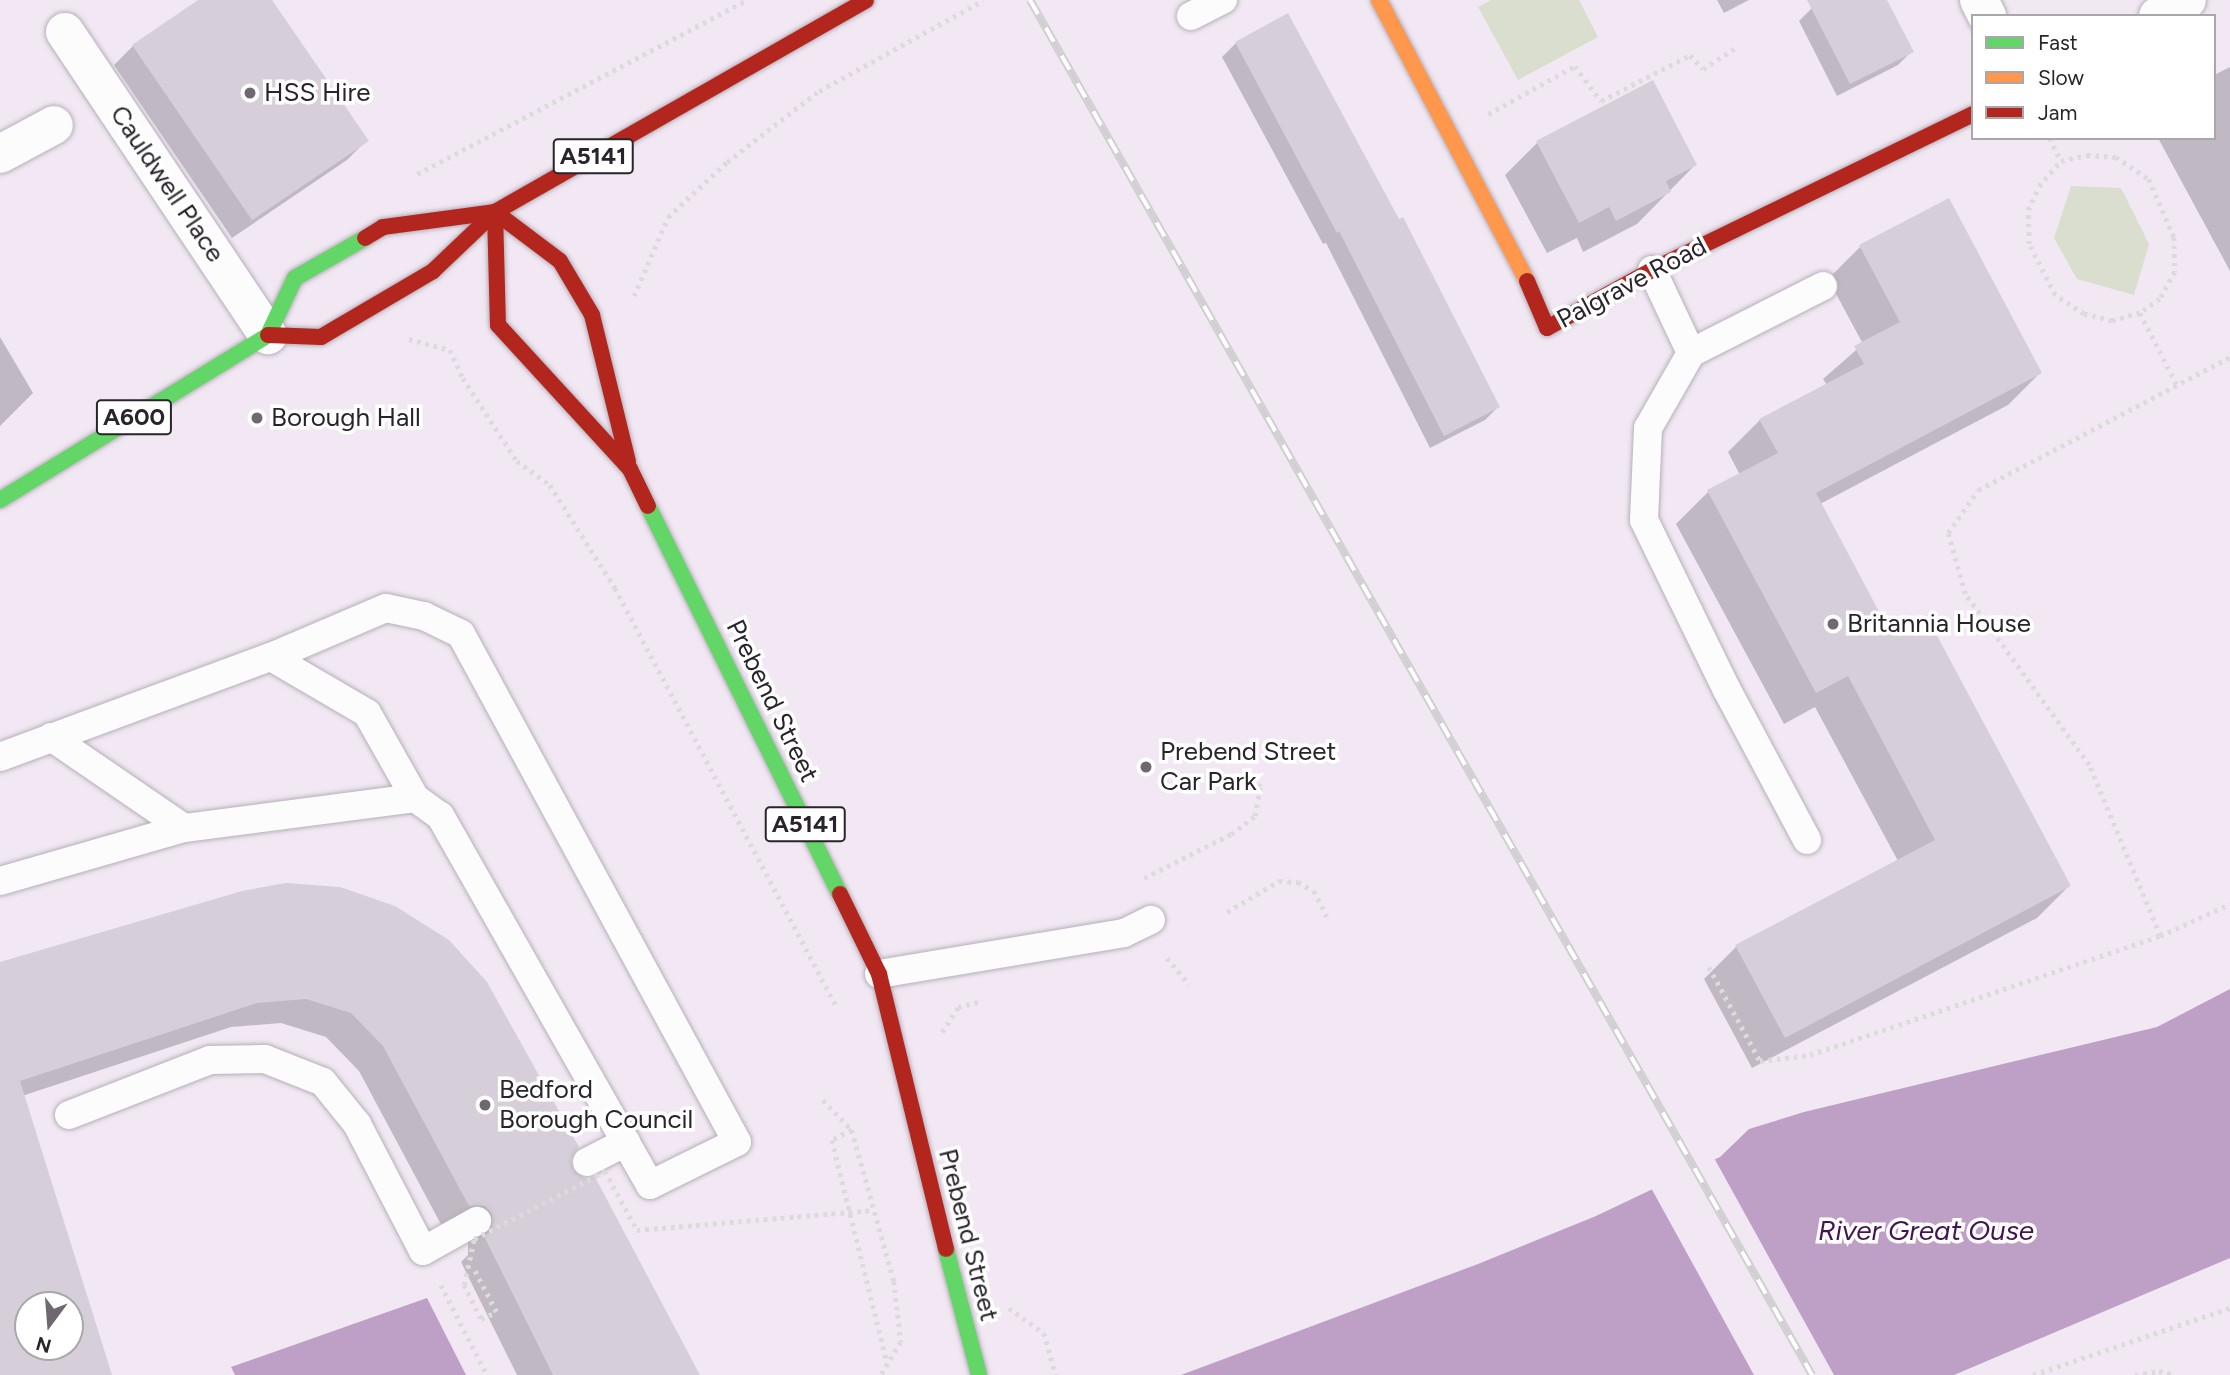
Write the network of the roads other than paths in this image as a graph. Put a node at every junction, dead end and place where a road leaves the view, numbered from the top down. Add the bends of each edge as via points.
1 (866, 0) edge
2 (1223, 0) edge
3 (1379, 0) edge
4 (2187, 0) edge
5 (2162, 14) edge
6 (1191, 16) dead end
7 (65, 32) dead end
8 (1971, 115) edge
9 (54, 125) dead end
10 (0, 154) edge
11 (495, 212) junction
12 (1652, 270) junction
13 (1823, 286) dead end
14 (268, 335) junction
15 (1691, 353) junction
16 (630, 469) junction
17 (0, 500) edge
18 (271, 657) junction
19 (51, 737) junction
20 (0, 757) edge
21 (415, 798) junction
22 (184, 828) junction
23 (1807, 840) dead end
24 (0, 881) edge
25 (1151, 920) dead end
26 (879, 974) junction
27 (69, 1115) dead end
28 (626, 1142) junction
29 (587, 1162) dead end
30 (477, 1221) dead end
31 (979, 1375) edge

1 - 11 main road, A5141
2 - 6 lane
3 - 12 main road, Palgrave Road via 1534,293 1547,328
4 - 5 street
7 - 14 street, Cauldwell Place
8 - 12 main road, Palgrave Road
9 - 10 street
11 - 14 main road via 433,271 320,337
11 - 14 main road via 383,227 295,278
11 - 16 main road via 560,261 592,315
11 - 16 main road, Prebend Street / A5141 via 498,326
12 - 15 lane
13 - 15 lane
14 - 17 main road, A600
15 - 23 lane via 1648,428 1644,520
16 - 26 main road, Prebend Street / A5141
18 - 19 lane
18 - 21 lane via 367,713
18 - 28 lane via 386,608 424,616 461,634 737,1142 650,1185
19 - 20 lane
19 - 22 lane
21 - 22 lane
21 - 28 lane via 440,816
22 - 24 lane
25 - 26 lane via 1124,933
26 - 31 main road, Prebend Street / A5141
27 - 30 lane via 210,1060 265,1059 323,1082 357,1124 423,1251
28 - 29 lane

